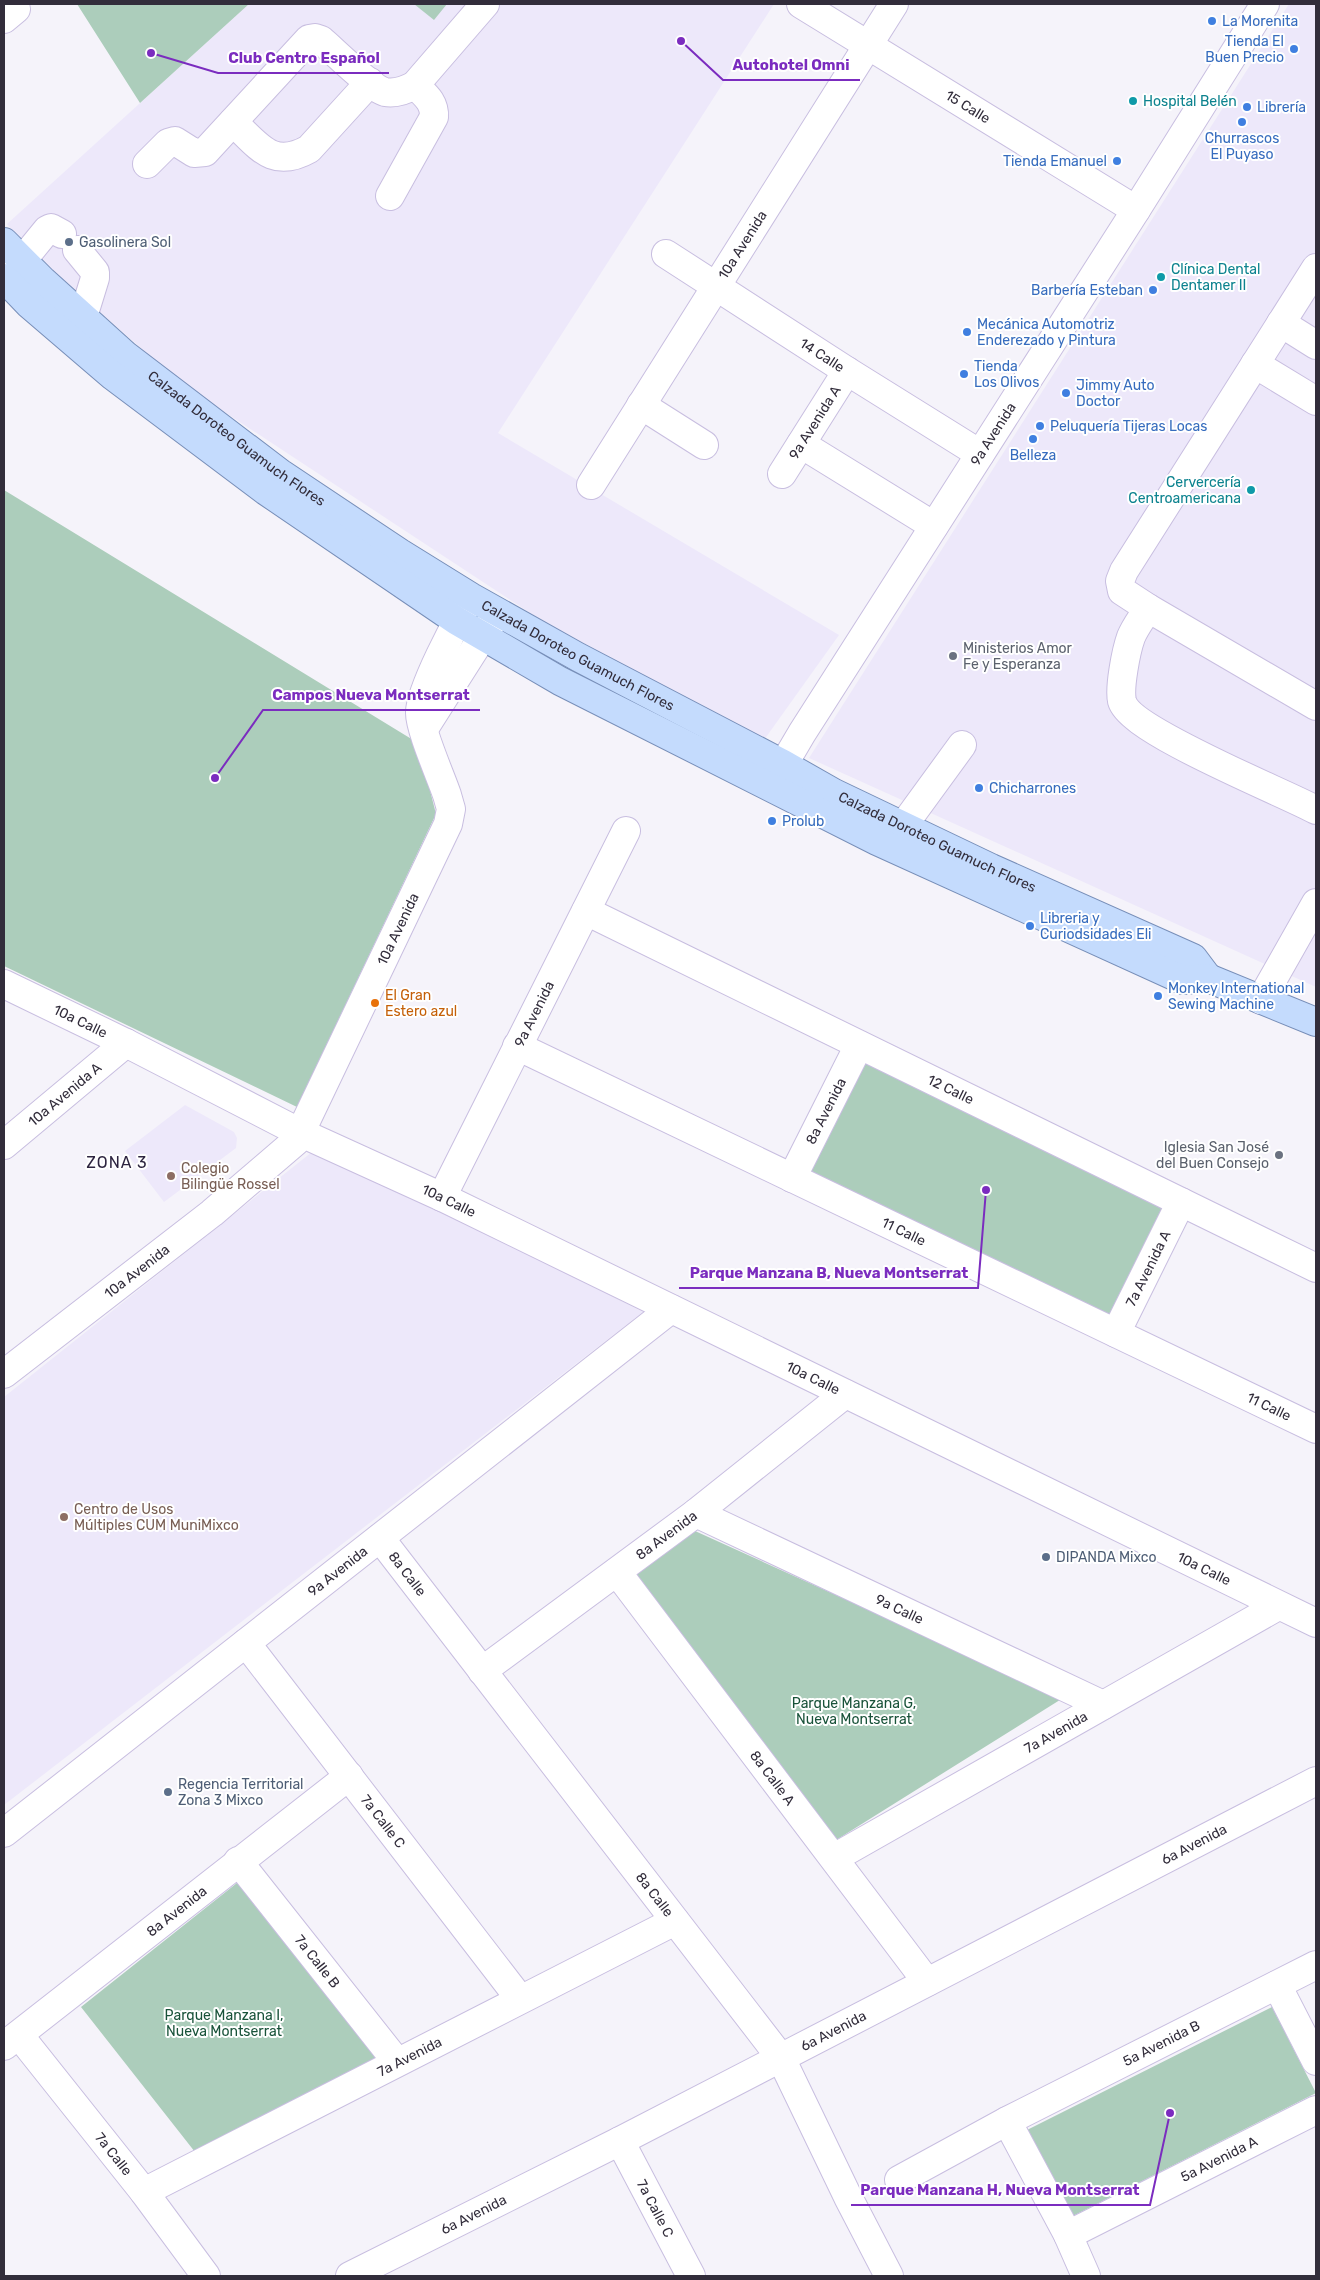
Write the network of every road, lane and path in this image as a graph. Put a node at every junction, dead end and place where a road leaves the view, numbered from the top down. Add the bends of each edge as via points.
1 (485, 4) edge
2 (801, 4) edge
3 (894, 4) edge
4 (1264, 4) edge
5 (868, 45) junction
6 (370, 82) junction
7 (415, 85) junction
8 (233, 122) junction
9 (147, 164) dead end
10 (390, 196) dead end
11 (1136, 210) junction
12 (666, 254) dead end
13 (9, 266) edge
14 (1312, 282) edge
15 (715, 287) junction
16 (83, 317) junction
17 (1281, 323) junction
18 (1316, 344) edge
19 (103, 352) junction
20 (1255, 364) junction
21 (847, 371) junction
22 (1316, 401) edge
23 (640, 405) junction
24 (801, 444) junction
25 (704, 445) dead end
26 (980, 454) junction
27 (782, 474) dead end
28 (591, 485) dead end
29 (934, 526) junction
30 (471, 597) junction
31 (1148, 608) junction
32 (498, 612) junction
33 (457, 621) junction
34 (482, 636) junction
35 (1316, 706) edge
36 (424, 730) junction
37 (962, 745) dead end
38 (783, 764) junction
39 (770, 788) junction
40 (1316, 810) edge
41 (903, 826) junction
42 (626, 831) dead end
43 (1316, 902) edge
44 (586, 911) junction
45 (1208, 978) junction
46 (4, 984) edge
47 (1261, 1000) junction
48 (1316, 1022) edge
49 (126, 1043) junction
50 (859, 1045) junction
51 (517, 1046) junction
52 (297, 1132) junction
53 (4, 1145) edge
54 (792, 1178) junction
55 (442, 1197) junction
56 (1180, 1202) junction
57 (1316, 1268) edge
58 (671, 1309) junction
59 (1116, 1333) junction
60 (4, 1374) edge
61 (845, 1394) junction
62 (1316, 1429) edge
63 (696, 1513) junction
64 (380, 1538) junction
65 (617, 1572) junction
66 (1278, 1606) junction
67 (1316, 1623) edge
68 (246, 1642) junction
69 (482, 1672) junction
70 (1103, 1706) junction
71 (349, 1776) junction
72 (1316, 1781) edge
73 (4, 1833) edge
74 (834, 1858) junction
75 (238, 1861) junction
76 (675, 1920) junction
77 (1316, 1965) edge
78 (927, 1982) junction
79 (1277, 1985) junction
80 (520, 1999) junction
81 (11, 2040) edge
82 (781, 2058) junction
83 (1316, 2061) edge
84 (397, 2062) junction
85 (1316, 2110) edge
86 (1007, 2121) junction
87 (620, 2141) junction
88 (899, 2180) dead end
89 (144, 2192) junction
90 (1068, 2235) junction
91 (206, 2276) edge
92 (350, 2276) edge
93 (691, 2276) edge
94 (889, 2276) edge
95 (1086, 2276) edge

1 - 7 street
2 - 5 street, 15 Calle
3 - 5 street, 10a Avenida
4 - 11 street, 9a Avenida
5 - 11 street, 15 Calle
5 - 15 street, 10a Avenida
6 - 7 street via 384,92 404,92
6 - 8 street via 309,150 298,156 285,159 270,156
6 - 8 street via 321,40 309,39
7 - 10 street via 432,102 434,117
8 - 9 street via 205,152 194,153 175,141 168,143
11 - 26 street, 9a Avenida
12 - 15 street, 14 Calle
13 - 16 main road, Calzada Doroteo Guamuch Flores
13 - 16 street via 47,230 55,229 95,272
13 - 19 main road, Calzada Doroteo Guamuch Flores via 29,304
14 - 17 street
15 - 21 street, 14 Calle
15 - 23 street, 10a Avenida
16 - 19 main road, Calzada Doroteo Guamuch Flores
17 - 18 street
17 - 20 street
19 - 30 main road, Calzada Doroteo Guamuch Flores via 400,553
19 - 33 main road, Calzada Doroteo Guamuch Flores via 266,491
20 - 22 street
20 - 31 street via 1124,571 1120,581 1122,591
21 - 24 street, 9a Avenida A
21 - 26 street, 14 Calle
23 - 25 street
23 - 28 street, 10a Avenida
24 - 27 street, 9a Avenida A
24 - 29 street
26 - 29 street, 9a Avenida
29 - 38 street, 9a Avenida
30 - 32 main road, Calzada Doroteo Guamuch Flores
30 - 33 street, 10a Avenida
31 - 35 street
31 - 40 street via 1131,638 1122,684 1122,702 1138,720 1209,760
32 - 34 street
32 - 38 main road, Calzada Doroteo Guamuch Flores
33 - 34 main road, Calzada Doroteo Guamuch Flores
33 - 36 street, 10a Avenida via 424,693 419,712
34 - 36 street
34 - 39 main road, Calzada Doroteo Guamuch Flores via 560,681
36 - 52 street, 10a Avenida via 451,809 448,824
37 - 41 street
38 - 39 street, 9a Avenida
38 - 41 main road, Calzada Doroteo Guamuch Flores
39 - 45 main road, Calzada Doroteo Guamuch Flores via 877,841 1183,980
41 - 45 main road, Calzada Doroteo Guamuch Flores via 1193,958
42 - 44 street, 9a Avenida
43 - 47 street
44 - 50 street, 12 Calle
44 - 51 street, 9a Avenida
45 - 47 main road, Calzada Doroteo Guamuch Flores
46 - 49 street, 10a Calle
47 - 48 main road, Calzada Doroteo Guamuch Flores
49 - 52 street, 10a Calle
49 - 53 street, 10a Avenida A
50 - 54 street, 8a Avenida
50 - 56 street, 12 Calle
51 - 54 street, 11 Calle
51 - 55 street, 9a Avenida
52 - 55 street, 10a Calle
52 - 60 street, 10a Avenida via 266,1166 212,1213
54 - 59 street, 11 Calle
55 - 58 street, 10a Calle
56 - 57 street, 12 Calle
56 - 59 street, 7a Avenida A
58 - 61 street, 10a Calle
58 - 64 street, 9a Avenida
59 - 62 street, 11 Calle
61 - 63 street, 8a Avenida
61 - 66 street, 10a Calle
63 - 65 street, 8a Avenida
63 - 70 street, 9a Calle
64 - 68 street, 9a Avenida
64 - 69 street, 8a Calle
65 - 69 street, 8a Avenida
65 - 74 street, 8a Calle A
66 - 67 street, 10a Calle
66 - 70 street, 7a Avenida
68 - 71 street, 7a Calle C
68 - 73 street, 9a Avenida
69 - 76 street, 8a Calle
70 - 74 street, 7a Avenida
71 - 75 street, 8a Avenida
71 - 80 street, 7a Calle C
72 - 78 street, 6a Avenida
74 - 78 street, 8a Calle A
75 - 81 street, 8a Avenida
75 - 84 street, 7a Calle B
76 - 80 street, 7a Avenida
76 - 82 street, 8a Calle
77 - 79 street, 5a Avenida B
78 - 82 street, 6a Avenida
79 - 83 street
79 - 86 street, 5a Avenida B
80 - 84 street, 7a Avenida
81 - 89 street, 7a Calle
82 - 87 street, 6a Avenida
82 - 94 street, 8a Calle
84 - 89 street, 7a Avenida
85 - 90 street, 5a Avenida A
86 - 88 street, 5a Avenida B
86 - 90 street
87 - 92 street, 6a Avenida
87 - 93 street, 7a Calle C
89 - 91 street, 7a Calle
90 - 95 street

